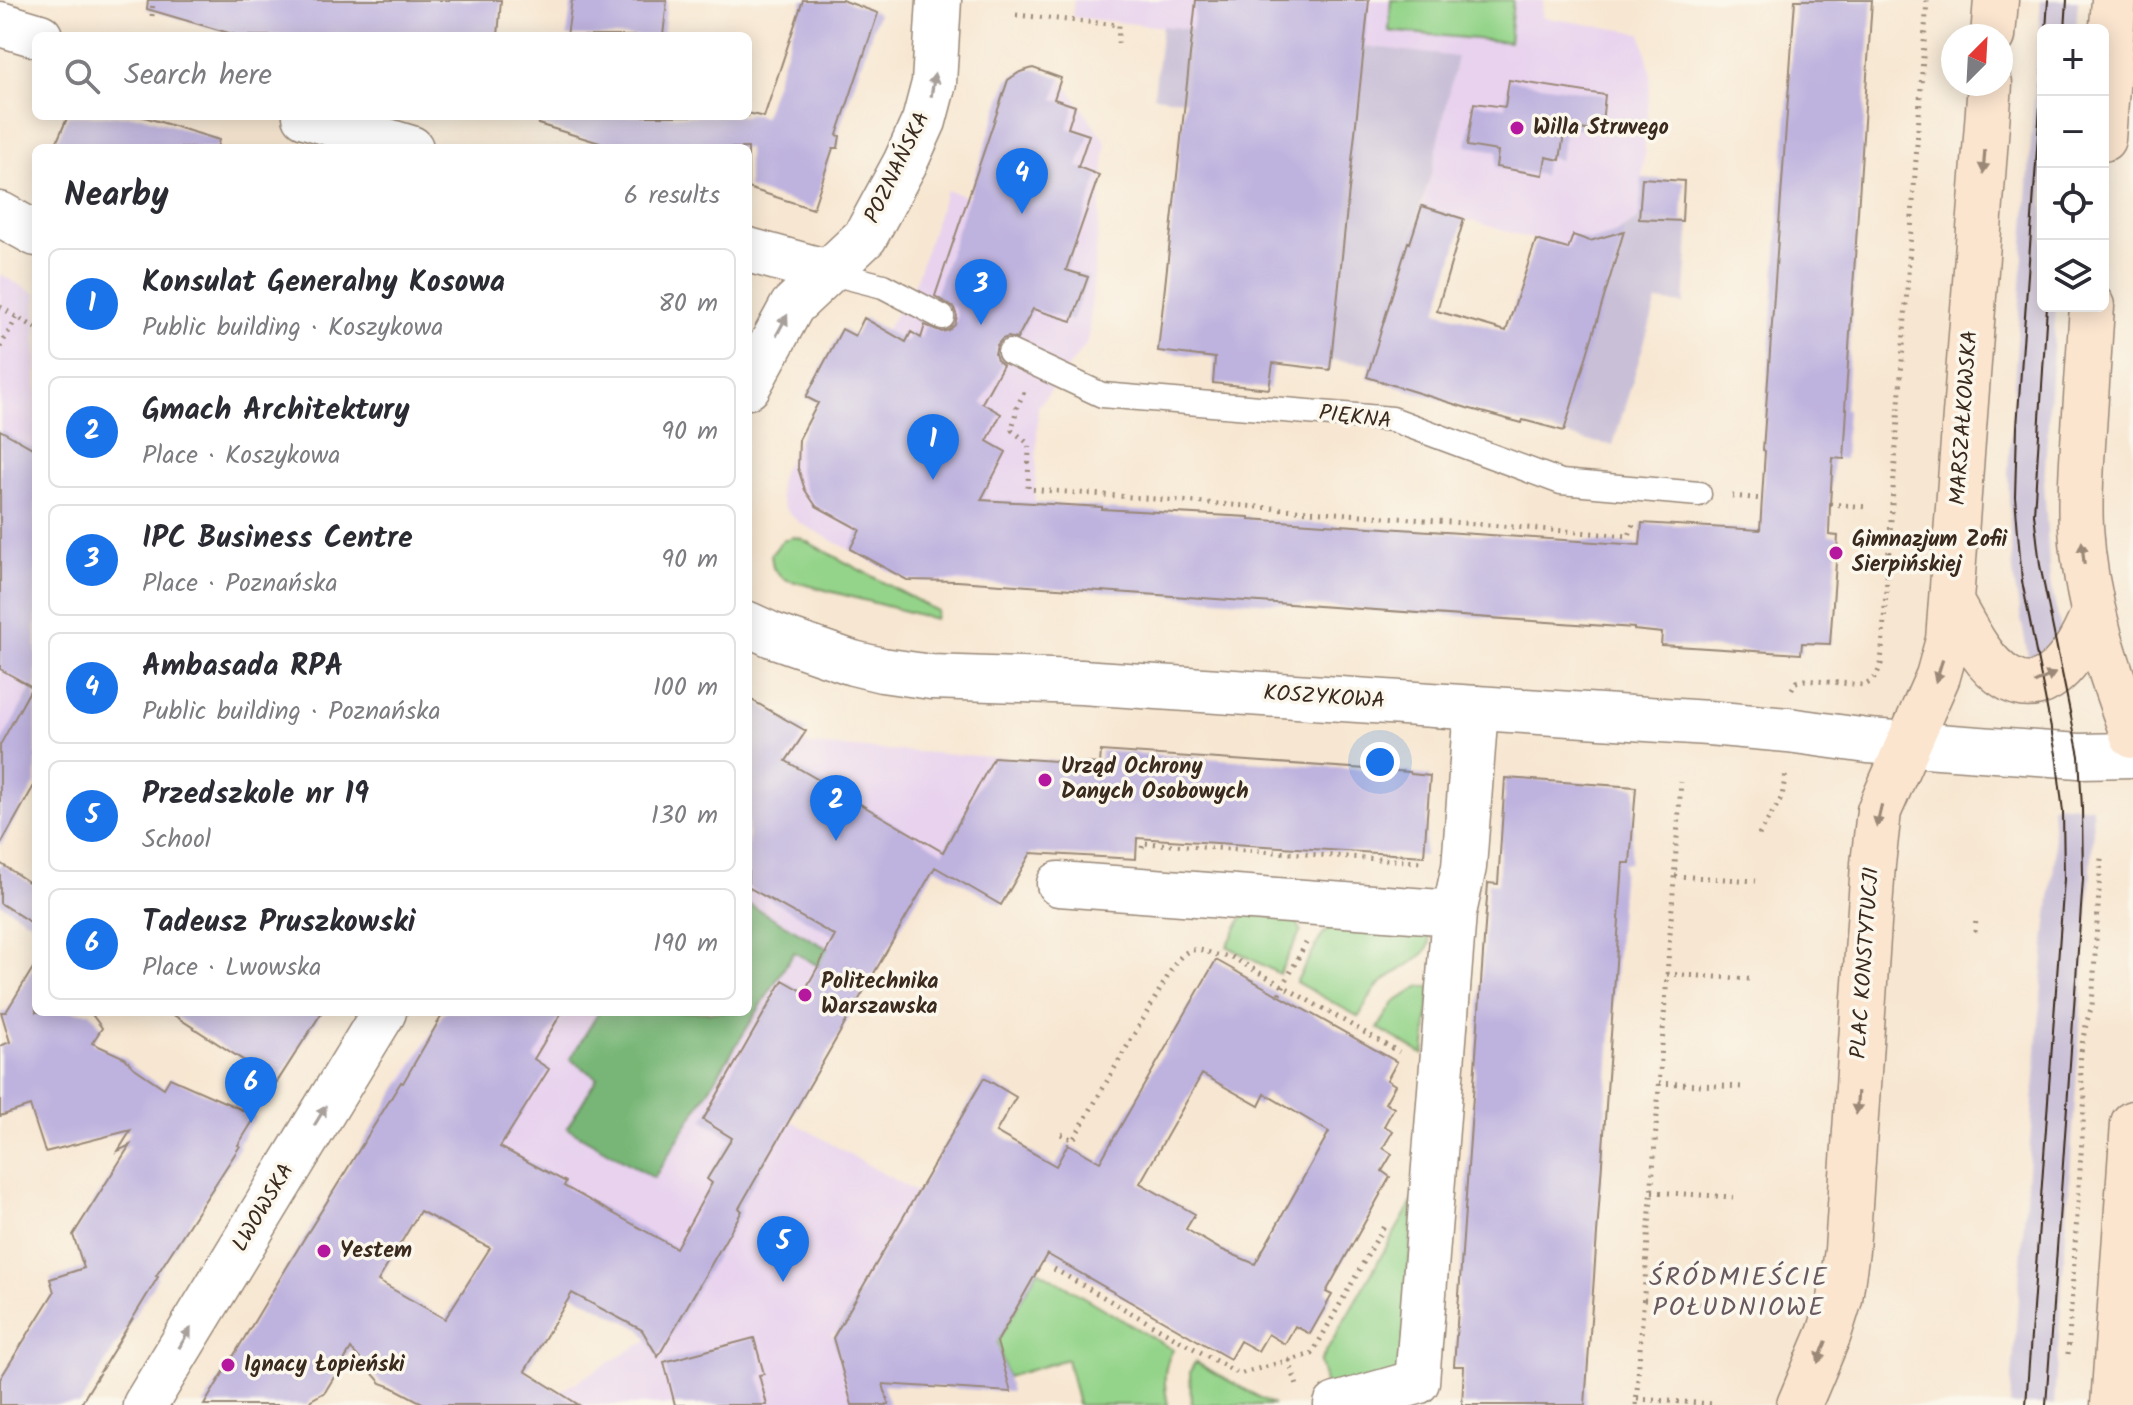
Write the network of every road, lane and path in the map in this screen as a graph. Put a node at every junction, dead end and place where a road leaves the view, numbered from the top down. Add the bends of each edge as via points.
1 (153, 0) edge
2 (939, 0) edge
3 (1927, 0) edge
4 (1996, 0) edge
5 (2114, 0) edge
6 (1016, 15) dead end
7 (152, 16) dead end
8 (0, 24) edge
9 (1994, 24) edge
10 (32, 34) edge
11 (1118, 47) dead end
12 (1989, 96) edge
13 (2106, 96) edge
14 (318, 120) edge
15 (398, 144) edge
16 (0, 214) edge
17 (32, 232) edge
18 (752, 251) edge
19 (828, 272) junction
20 (0, 307) edge
21 (2092, 312) edge
22 (17, 317) junction
23 (942, 317) dead end
24 (32, 326) edge
25 (0, 347) edge
26 (1010, 352) dead end
27 (1036, 366) junction
28 (752, 380) edge
29 (1699, 494) dead end
30 (1830, 504) dead end
31 (1868, 507) dead end
32 (1637, 513) dead end
33 (1952, 604) junction
34 (2093, 614) junction
35 (752, 626) edge
36 (1791, 692) dead end
37 (1476, 708) junction
38 (2133, 736) edge
39 (1908, 744) junction
40 (2133, 755) edge
41 (1786, 774) dead end
42 (1681, 782) dead end
43 (1759, 835) dead end
44 (1142, 854) dead end
45 (2101, 858) dead end
46 (1436, 863) dead end
47 (1675, 876) junction
48 (1756, 881) dead end
49 (1059, 884) dead end
50 (1454, 913) junction
51 (1976, 918) dead end
52 (1975, 932) dead end
53 (1667, 974) junction
54 (1750, 979) dead end
55 (382, 1016) edge
56 (1411, 1059) dead end
57 (1659, 1083) junction
58 (1742, 1087) dead end
59 (2133, 1123) edge
60 (1061, 1134) dead end
61 (1652, 1192) junction
62 (1733, 1197) dead end
63 (1386, 1222) dead end
64 (1054, 1269) dead end
65 (1644, 1300) junction
66 (1726, 1306) dead end
67 (2068, 1354) dead end
68 (1637, 1402) edge
69 (1714, 1404) edge
70 (145, 1405) edge
71 (1336, 1405) edge
72 (1799, 1405) edge
73 (2113, 1405) edge

1 - 7 path
19 -> 2 street, POZNAŃSKA via 865,237 924,121 934,83
3 - 36 path via 1881,664 1877,676 1864,685 1804,680
4 - 9 main road
5 - 13 main road
6 - 11 path via 1119,25
8 - 10 street
12 -> 33 main road, MARSZAŁKOWSKA
14 - 15 street
16 - 17 street
18 - 19 street
19 - 23 lane via 883,286
28 -> 19 street via 792,306
20 - 22 path
34 -> 21 main road via 2080,499
22 - 24 path
22 - 25 path
26 - 27 lane, PIĘKNA
27 - 29 lane, PIĘKNA via 1102,395 1392,419 1561,482
27 - 32 path via 1012,430 1029,444 1028,489 1629,536
30 - 31 path
33 -> 34 main road via 1989,661 2007,679 2023,684 2061,670
33 -> 39 main road, MARSZAŁKOWSKA via 1938,676
34 - 38 main road
35 - 37 street, KOSZYKOWA via 853,663 915,675
37 - 39 street, KOSZYKOWA via 1722,724
37 - 50 street via 1464,867
39 - 40 street
39 -> 72 main road, PLAC KONSTYTUCJI via 1879,811 1874,843 1840,1299
41 - 43 path via 1782,797
42 - 47 path
44 - 46 path via 1143,843
45 - 67 path via 2092,1006 2084,1027 2080,1081 2085,1093
47 - 48 path
47 - 53 path
49 - 50 street
50 - 71 street via 1417,1382
51 - 52 path
53 - 54 path
53 - 57 path
70 -> 55 street, LWOWSKA
56 - 60 path via 1230,956 1196,949 1176,962 1073,1140
57 - 58 path
57 - 61 path
59 - 73 main road
61 - 62 path
61 - 65 path
63 - 64 path via 1312,1354 1239,1374
65 - 66 path
65 - 68 path
68 - 69 path

